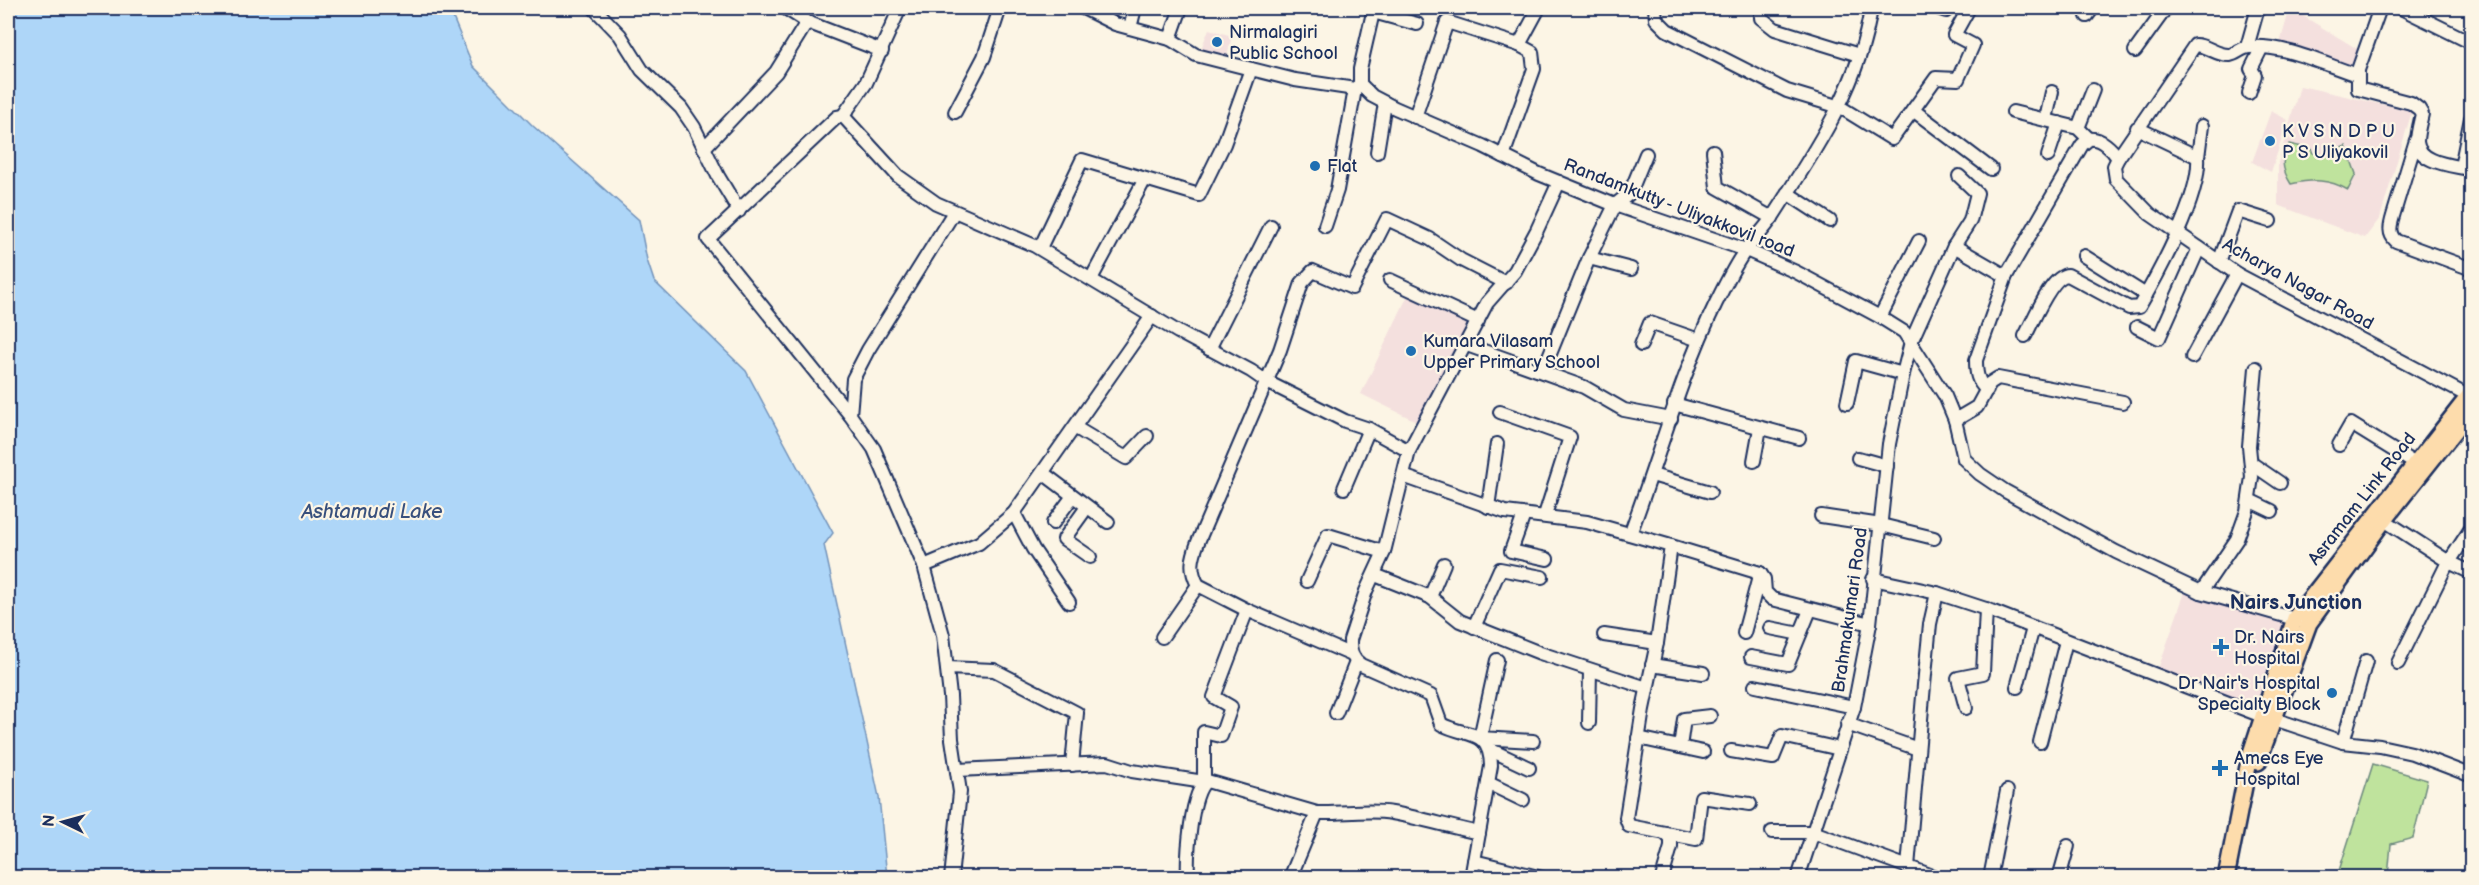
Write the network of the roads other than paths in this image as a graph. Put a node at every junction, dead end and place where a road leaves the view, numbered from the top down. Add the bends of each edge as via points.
1 (594, 8) edge
2 (784, 8) edge
3 (900, 8) edge
4 (1000, 8) edge
5 (1083, 8) edge
6 (1135, 8) edge
7 (1181, 8) edge
8 (1539, 8) edge
9 (1655, 8) edge
10 (1761, 8) edge
11 (1871, 8) edge
12 (1969, 8) edge
13 (2166, 8) edge
14 (2258, 8) edge
15 (2380, 8) edge
16 (2402, 8) edge
17 (1374, 10) edge
18 (807, 22) junction
19 (1417, 24) dead end
20 (1130, 28) junction
21 (1170, 39) junction
22 (2472, 43) edge
23 (1519, 45) junction
24 (2247, 47) junction
25 (2262, 47) junction
26 (882, 51) junction
27 (2135, 51) dead end
28 (1859, 55) junction
29 (1251, 69) junction
30 (2357, 75) junction
31 (1358, 87) junction
32 (2093, 90) dead end
33 (2052, 92) dead end
34 (2249, 93) dead end
35 (1385, 102) junction
36 (1840, 107) junction
37 (1913, 110) junction
38 (956, 112) dead end
39 (2013, 112) dead end
40 (843, 116) junction
41 (1415, 117) junction
42 (2471, 118) edge
43 (2046, 119) junction
44 (2059, 123) junction
45 (2202, 126) dead end
46 (2078, 128) junction
47 (2138, 128) junction
48 (2417, 137) junction
49 (2089, 139) junction
50 (704, 148) junction
51 (1713, 151) dead end
52 (1377, 152) dead end
53 (1646, 154) dead end
54 (1503, 156) junction
55 (2048, 156) dead end
56 (2198, 157) junction
57 (2118, 158) junction
58 (2466, 168) edge
59 (1990, 169) dead end
60 (1959, 176) dead end
61 (1145, 179) junction
62 (1559, 182) junction
63 (1787, 193) junction
64 (1615, 205) junction
65 (739, 211) junction
66 (954, 212) junction
67 (1772, 218) junction
68 (2270, 221) dead end
69 (1830, 222) dead end
70 (1271, 226) dead end
71 (1325, 226) dead end
72 (2176, 233) junction
73 (1919, 241) dead end
74 (1954, 246) junction
75 (1040, 248) junction
76 (2199, 248) junction
77 (1746, 250) junction
78 (2084, 256) dead end
79 (1589, 258) junction
80 (2219, 262) junction
81 (1631, 268) dead end
82 (2472, 269) edge
83 (2237, 274) junction
84 (2006, 276) junction
85 (1091, 279) junction
86 (1390, 280) dead end
87 (1506, 283) junction
88 (2146, 294) junction
89 (1152, 316) junction
90 (1881, 317) junction
91 (1478, 321) junction
92 (2137, 327) dead end
93 (2025, 336) dead end
94 (1699, 340) junction
95 (1911, 342) junction
96 (1467, 345) junction
97 (1641, 345) dead end
98 (1209, 349) junction
99 (2192, 357) dead end
100 (2256, 368) dead end
101 (1543, 371) junction
102 (1903, 374) junction
103 (1267, 382) junction
104 (1987, 390) junction
105 (2470, 399) edge
106 (2123, 402) dead end
107 (1847, 403) dead end
108 (1674, 404) junction
109 (1500, 412) dead end
110 (850, 415) junction
111 (1671, 419) junction
112 (1955, 420) junction
113 (1076, 428) junction
114 (1760, 428) junction
115 (1369, 429) junction
116 (1146, 436) dead end
117 (1799, 438) dead end
118 (1497, 444) dead end
119 (2339, 445) dead end
120 (1409, 452) junction
121 (1858, 458) dead end
122 (1754, 461) dead end
123 (2251, 463) junction
124 (2414, 463) junction
125 (1887, 465) junction
126 (1043, 473) junction
127 (1652, 475) junction
128 (1402, 476) junction
129 (2280, 483) dead end
130 (1344, 488) dead end
131 (1710, 492) dead end
132 (1073, 496) junction
133 (2249, 500) junction
134 (1087, 507) junction
135 (1488, 507) junction
136 (2272, 511) dead end
137 (1014, 513) junction
138 (1524, 515) junction
139 (1545, 515) junction
140 (1821, 516) dead end
141 (2384, 520) junction
142 (1108, 522) dead end
143 (1053, 523) dead end
144 (1881, 525) junction
145 (2472, 527) edge
146 (1630, 534) junction
147 (1934, 538) dead end
148 (1671, 546) junction
149 (1384, 552) junction
150 (1090, 557) dead end
151 (1547, 559) dead end
152 (2449, 562) junction
153 (1444, 564) dead end
154 (924, 566) junction
155 (1760, 573) junction
156 (2472, 573) edge
157 (1375, 575) junction
158 (1542, 578) dead end
159 (1873, 579) junction
160 (1307, 581) dead end
161 (1197, 585) junction
162 (2200, 592) junction
163 (1937, 593) junction
164 (1430, 597) junction
165 (1069, 602) dead end
166 (1986, 609) junction
167 (1247, 610) junction
168 (1810, 610) junction
169 (2302, 621) junction
170 (1870, 624) junction
171 (1474, 627) junction
172 (1770, 628) dead end
173 (2033, 628) junction
174 (1744, 633) dead end
175 (1800, 634) junction
176 (1604, 636) dead end
177 (1162, 638) dead end
178 (2066, 641) junction
179 (1657, 643) junction
180 (1751, 657) dead end
181 (1354, 658) junction
182 (1497, 660) dead end
183 (2366, 661) dead end
184 (2398, 663) dead end
185 (1652, 665) junction
186 (947, 668) junction
187 (1590, 670) junction
188 (1703, 673) dead end
189 (1755, 686) dead end
190 (2017, 687) dead end
191 (1647, 688) junction
192 (1854, 707) junction
193 (1966, 708) dead end
194 (1336, 713) dead end
195 (1710, 716) dead end
196 (2268, 718) junction
197 (1589, 723) dead end
198 (1847, 724) junction
199 (1480, 738) junction
200 (1638, 738) junction
201 (1533, 741) dead end
202 (2040, 742) dead end
203 (2343, 742) junction
204 (1680, 747) junction
205 (1840, 749) junction
206 (1918, 749) junction
207 (1491, 750) junction
208 (1731, 751) dead end
209 (1703, 752) dead end
210 (1072, 765) junction
211 (1529, 768) dead end
212 (958, 770) junction
213 (2472, 776) edge
214 (1204, 782) junction
215 (1488, 783) junction
216 (2007, 791) dead end
217 (1522, 800) dead end
218 (1750, 804) dead end
219 (1317, 813) junction
220 (1772, 832) dead end
221 (1813, 832) junction
222 (1479, 833) junction
223 (1665, 833) junction
224 (2068, 846) dead end
225 (1474, 861) junction
226 (1908, 867) junction
227 (951, 878) edge
228 (1188, 878) edge
229 (1290, 878) edge
230 (1471, 878) edge
231 (1542, 878) edge
232 (1662, 878) edge
233 (1798, 878) edge
234 (1938, 878) edge
235 (1990, 878) edge
236 (2059, 878) edge
237 (2226, 878) edge
238 (2235, 878) edge

1 - 50 street via 620,35 642,70 681,108
2 - 18 street
3 - 26 street
4 - 38 street via 984,57
5 - 20 street
6 - 20 street
7 - 21 street
8 - 23 street
9 - 36 street via 1656,19 1662,26 1686,41 1787,92
10 - 28 street via 1761,18 1775,29
11 - 28 street
12 - 37 street via 1954,35 1973,45 1958,80 1936,78
13 - 27 street
14 - 24 street
15 - 30 street
16 - 22 street
17 - 19 street
17 - 31 street
18 - 26 street
18 - 50 street via 776,72
20 - 21 street
21 - 29 street via 1196,55
23 - 41 street via 1447,22
23 - 54 street via 1532,52 1534,69
24 - 25 street
24 - 47 street via 2230,55 2194,45
25 - 30 street
25 - 34 street via 2251,69 2255,75
26 - 40 street
28 - 36 street
29 - 31 street via 1295,80
29 - 61 street via 1224,144 1199,195
30 - 48 street via 2356,85 2361,91 2403,100 2419,109 2422,114
31 - 35 street, Randamkutty - Uliyakkovil road
31 - 71 street via 1337,190
32 - 46 street
33 - 43 street
35 - 41 street, Randamkutty - Uliyakkovil road
35 - 52 street
36 - 37 street via 1892,139
36 - 63 street
37 - 59 street
39 - 43 street
40 - 65 street via 837,117
40 - 66 street via 898,176
41 - 54 street, Randamkutty - Uliyakkovil road
42 - 58 street
43 - 44 street
44 - 46 street
44 - 55 street
45 - 56 street
46 - 49 street
47 - 56 street
47 - 57 street
48 - 58 street via 2422,155
48 - 82 street via 2393,216 2392,237
49 - 57 street via 2097,139
49 - 84 street
50 - 65 street
51 - 67 street via 1717,187
53 - 64 street via 1630,193
54 - 62 street, Randamkutty - Uliyakkovil road
56 - 72 street via 2199,169
57 - 72 street, Acharya Nagar Road via 2115,179 2150,214
60 - 74 street, Brahmakumari Road via 1977,193 1977,200 1970,221
61 - 75 street via 1082,160
61 - 85 street
62 - 64 street, Randamkutty - Uliyakkovil road
62 - 87 street
63 - 67 street
63 - 69 street
64 - 77 street, Randamkutty - Uliyakkovil road
64 - 79 street
65 - 110 street via 708,239
66 - 75 street
66 - 110 street via 853,379
67 - 77 street
68 - 80 street via 2238,211
70 - 98 street
72 - 76 street, Acharya Nagar Road
72 - 88 street
73 - 90 street
74 - 84 street
74 - 95 street, Brahmakumari Road
75 - 85 street
76 - 80 street, Acharya Nagar Road
76 - 92 street via 2159,338
77 - 90 street, Randamkutty - Uliyakkovil road
77 - 94 street
78 - 88 street
79 - 81 street
79 - 101 street
80 - 83 street, Acharya Nagar Road
83 - 99 street
83 - 105 street, Acharya Nagar Road
84 - 104 street via 1976,360 1976,372
85 - 89 street
86 - 91 street
87 - 91 street via 1487,303
87 - 103 street via 1387,219 1352,288 1313,271 1308,274
88 - 93 street via 2139,307 2129,308 2064,275 2048,292
89 - 98 street
89 - 113 street
90 - 95 street, Randamkutty - Uliyakkovil road via 1904,332
91 - 96 street
94 - 97 street via 1650,323
94 - 108 street
95 - 102 street, Brahmakumari Road
95 - 112 street, Randamkutty - Uliyakkovil road via 1945,396
96 - 101 street
96 - 120 street
98 - 103 street
100 - 123 street
101 - 111 street via 1584,387 1624,410
102 - 107 street via 1856,361
102 - 125 street, Brahmakumari Road
103 - 115 street
103 - 161 street via 1192,558
104 - 106 street via 1998,378
104 - 112 street via 1977,407
105 - 124 main road, Asramam Link Road
105 - 141 main road, Asramam Link Road
108 - 111 street
108 - 114 street
109 - 139 street via 1570,437
110 - 154 street via 874,449
111 - 127 street
112 - 162 street, Randamkutty - Uliyakkovil road via 1964,459 1980,474 2116,552
113 - 116 street via 1126,458
113 - 126 street
114 - 117 street
114 - 122 street
115 - 120 street
115 - 130 street
118 - 135 street
119 - 124 street via 2351,424
120 - 128 street
121 - 125 street
123 - 129 street
123 - 133 street
124 - 169 main road, Asramam Link Road
125 - 144 street, Brahmakumari Road
126 - 132 street
126 - 137 street
127 - 131 street
127 - 146 street
128 - 135 street
128 - 149 street
132 - 134 street
132 - 143 street
133 - 136 street
133 - 162 street via 2237,539
134 - 142 street
134 - 150 street via 1064,539
135 - 138 street
137 - 154 street via 979,543
137 - 165 street
138 - 139 street
138 - 151 street via 1511,551
139 - 146 street
140 - 144 street
141 - 152 street
141 - 169 main road, Asramam Link Road
144 - 147 street
144 - 159 street, Brahmakumari Road
145 - 152 street
146 - 148 street
148 - 155 street
148 - 179 street
149 - 157 street
149 - 160 street via 1328,535
152 - 156 street
152 - 184 street
153 - 164 street
154 - 186 street via 943,635
155 - 168 street via 1768,596
155 - 174 street
157 - 164 street
157 - 181 street via 1350,640
158 - 171 street via 1500,569
159 - 163 street
159 - 170 street, Brahmakumari Road
161 - 167 street
161 - 177 street
162 - 169 street, Randamkutty - Uliyakkovil road
163 - 166 street
163 - 206 street via 1930,624
164 - 171 street
166 - 173 street
166 - 193 street via 1983,673 1958,678
167 - 181 street
167 - 214 street via 1215,697 1231,707 1221,736 1204,732
168 - 170 street
168 - 175 street
169 - 196 main road, Asramam Link Road
170 - 192 street, Brahmakumari Road
171 - 187 street
172 - 175 street
173 - 178 street
173 - 190 street
175 - 180 street via 1788,664
176 - 179 street
178 - 196 street
178 - 202 street
179 - 185 street
181 - 194 street
181 - 199 street via 1425,692 1431,696 1441,724
182 - 199 street
183 - 203 street
185 - 188 street
185 - 191 street
186 - 210 street via 994,670 1077,713
186 - 212 street
187 - 191 street
187 - 197 street
189 - 192 street
191 - 200 street
192 - 198 street, Brahmakumari Road
195 - 204 street via 1684,719
196 - 203 street
196 - 237 main road, Asramam Link Road via 2250,756
196 - 238 main road, Asramam Link Road
198 - 205 street, Brahmakumari Road
198 - 206 street
199 - 201 street
199 - 207 street
200 - 204 street
200 - 223 street via 1627,822 1629,826
203 - 213 street via 2412,753
204 - 209 street
205 - 208 street via 1782,736 1773,758
205 - 221 street, Brahmakumari Road
206 - 226 street
207 - 211 street
207 - 215 street
210 - 212 street
210 - 214 street via 1107,763 1132,771
212 - 227 street via 960,792
214 - 219 street
214 - 228 street via 1190,831
215 - 217 street
215 - 222 street
216 - 235 street
218 - 223 street via 1701,797 1696,839
219 - 222 street via 1392,813
219 - 229 street
220 - 221 street
221 - 226 street
221 - 233 street, Brahmakumari Road
222 - 225 street
223 - 232 street via 1671,839 1671,847
224 - 236 street
225 - 230 street
225 - 231 street
226 - 234 street

